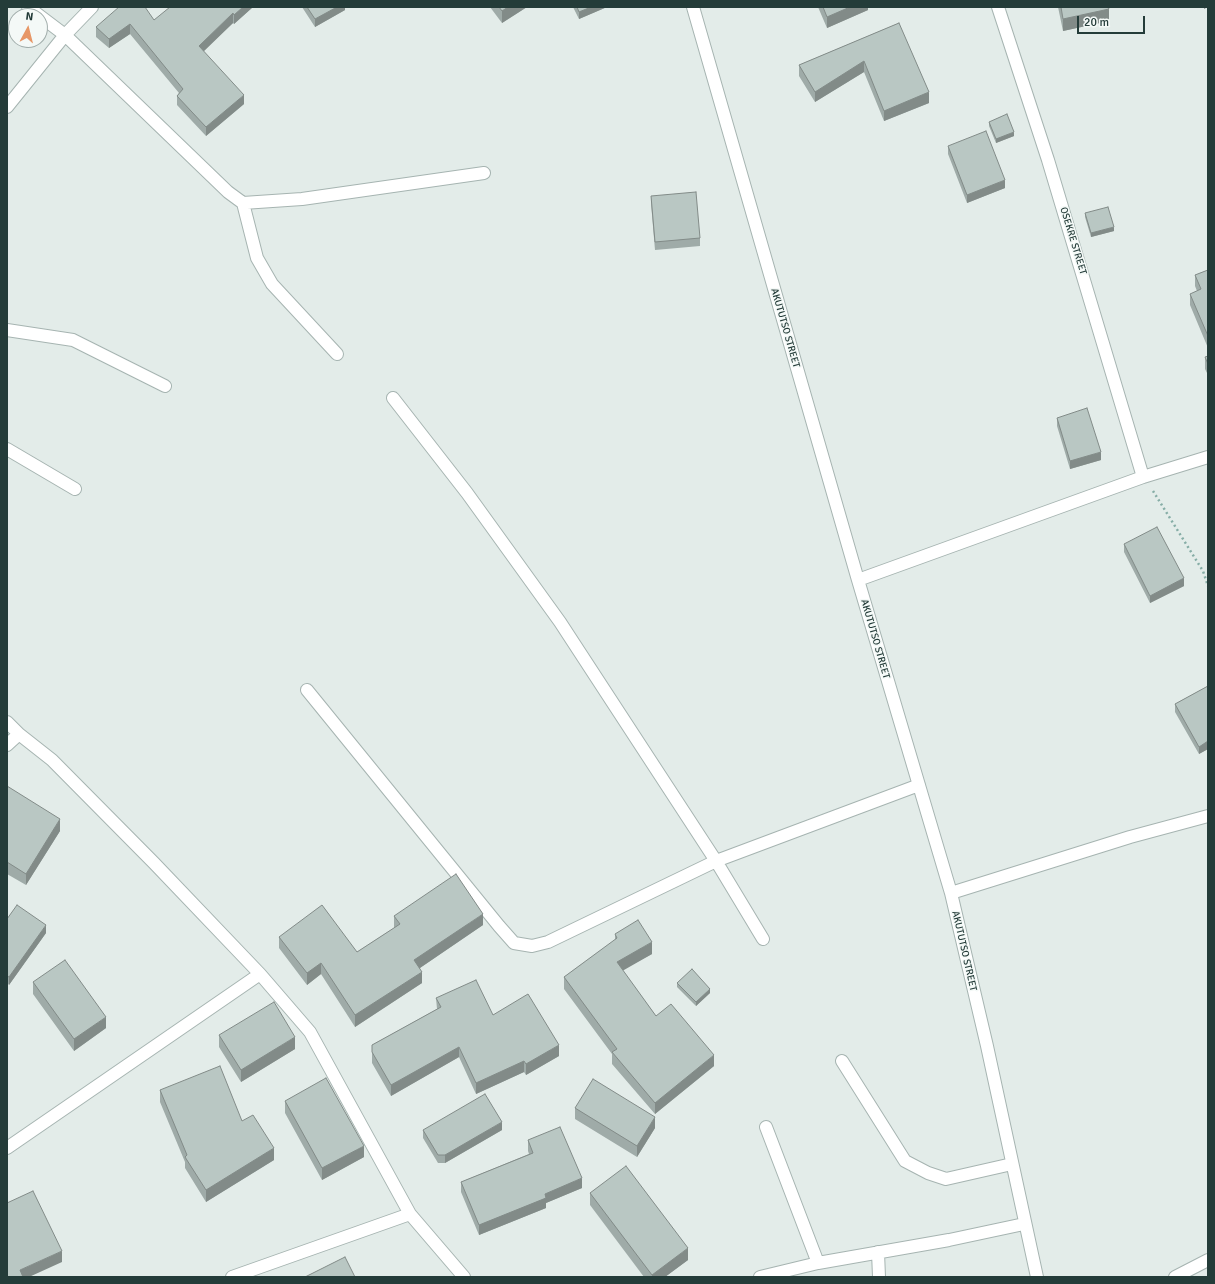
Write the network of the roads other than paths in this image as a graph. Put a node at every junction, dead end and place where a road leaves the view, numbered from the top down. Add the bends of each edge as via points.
1 (28, 7) edge
2 (92, 7) edge
3 (693, 7) edge
4 (998, 7) edge
5 (65, 35) junction
6 (7, 107) edge
7 (484, 173) dead end
8 (243, 203) junction
9 (7, 330) edge
10 (337, 354) dead end
11 (165, 386) dead end
12 (393, 398) dead end
13 (7, 449) edge
14 (1208, 457) edge
15 (1144, 477) junction
16 (75, 489) dead end
17 (858, 580) junction
18 (307, 690) dead end
19 (7, 722) edge
20 (19, 734) junction
21 (7, 745) edge
22 (918, 785) junction
23 (1208, 816) edge
24 (716, 861) junction
25 (951, 892) junction
26 (763, 939) dead end
27 (260, 974) junction
28 (842, 1061) dead end
29 (766, 1127) dead end
30 (7, 1148) edge
31 (1012, 1164) junction
32 (410, 1214) junction
33 (1024, 1224) junction
34 (878, 1252) junction
35 (1208, 1260) edge
36 (818, 1263) junction
37 (232, 1277) edge
38 (464, 1277) edge
39 (760, 1277) edge
40 (879, 1277) edge
41 (1037, 1277) edge
42 (1175, 1277) edge

1 - 5 street
2 - 5 street
3 - 17 street, AKUTUTSO STREET
4 - 15 street, OSEKRE STREET via 1048,160
5 - 6 street
5 - 8 street via 228,192
7 - 8 street via 302,199
8 - 10 street via 257,258 272,284
9 - 11 street via 73,340
12 - 24 street via 467,492 560,622
13 - 16 street
14 - 15 street
15 - 17 street
17 - 22 street, AKUTUTSO STREET
18 - 24 street via 514,943 532,946 548,942
19 - 20 street
20 - 21 street
20 - 27 street via 52,760
22 - 24 street
22 - 25 street, AKUTUTSO STREET
23 - 25 street
24 - 26 street
25 - 31 street, AKUTUTSO STREET
27 - 30 street
27 - 32 street via 310,1032
28 - 31 street via 905,1161 946,1179
29 - 36 street
31 - 33 street, AKUTUTSO STREET
32 - 37 street
32 - 38 street
33 - 34 street
33 - 41 street, AKUTUTSO STREET
34 - 36 street
34 - 40 street
35 - 42 street
36 - 39 street

